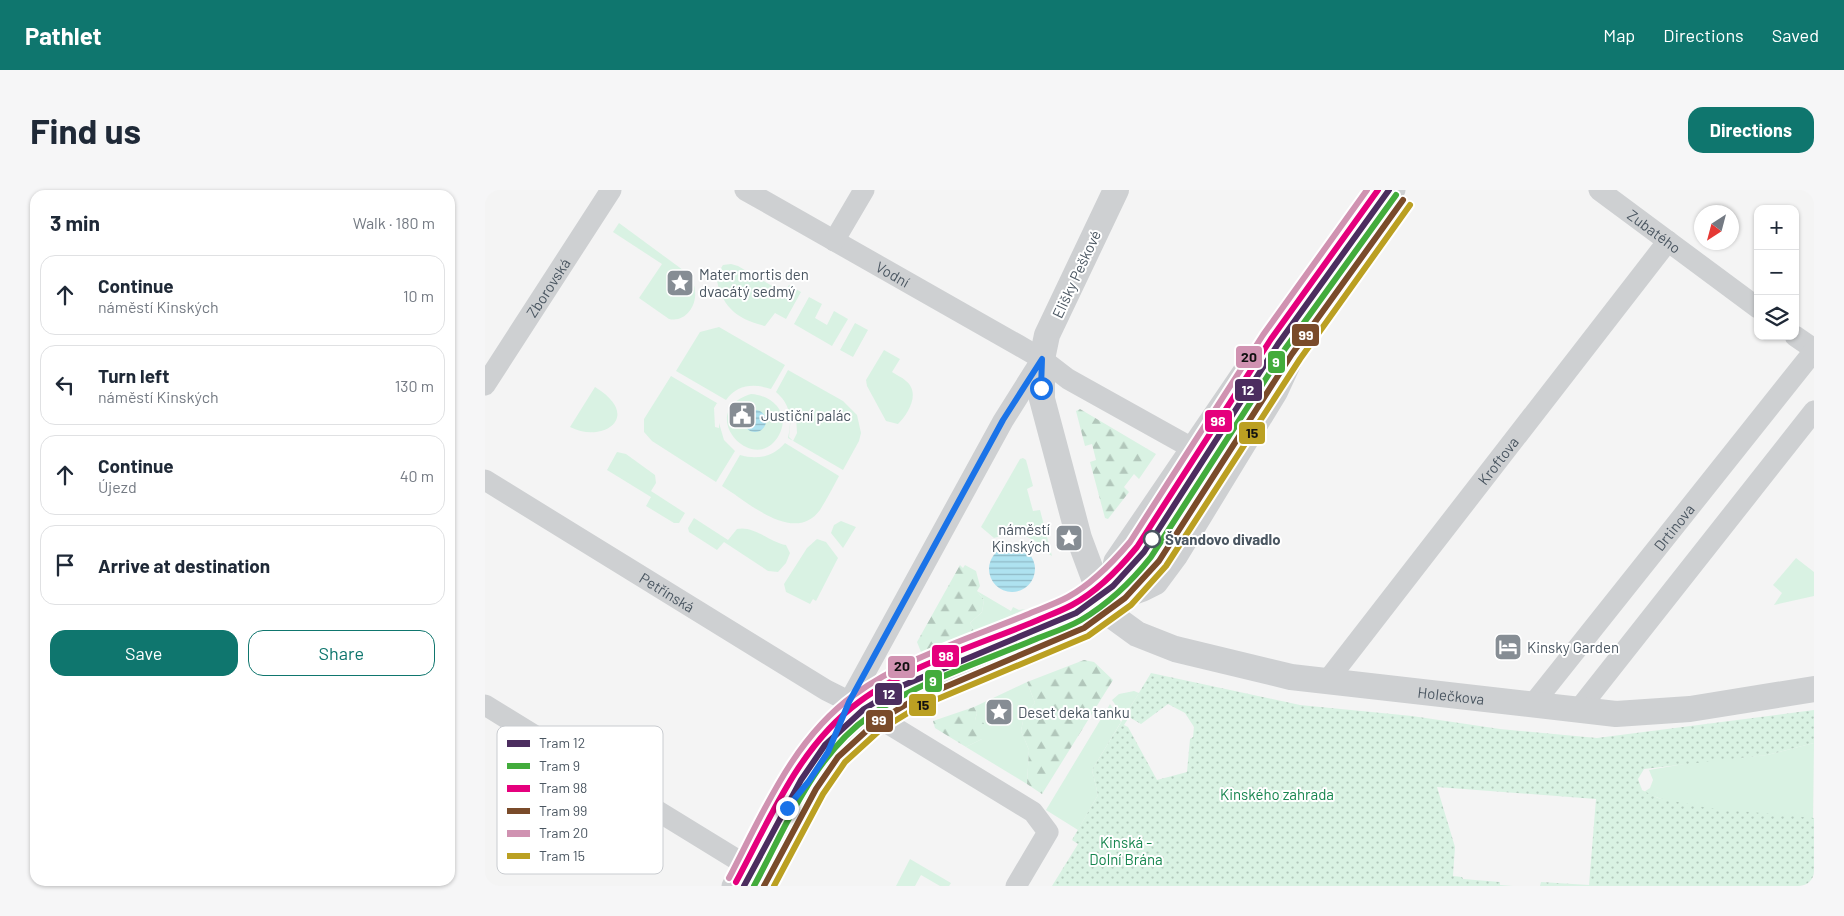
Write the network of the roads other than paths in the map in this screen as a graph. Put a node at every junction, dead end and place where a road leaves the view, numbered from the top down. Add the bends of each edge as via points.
1 (611, 190) edge
2 (745, 190) edge
3 (864, 190) edge
4 (1116, 190) edge
5 (1395, 190) edge
6 (1599, 190) edge
7 (834, 241) junction
8 (1668, 241) junction
9 (1332, 274) junction
10 (1754, 305) edge
11 (1799, 339) edge
12 (1814, 350) edge
13 (1042, 359) junction
14 (485, 385) edge
15 (1814, 411) edge
16 (1190, 447) junction
17 (485, 480) edge
18 (1104, 605) junction
19 (1327, 681) junction
20 (1814, 689) edge
21 (849, 702) junction
22 (1533, 704) junction
23 (485, 705) edge
24 (1579, 709) junction
25 (870, 713) junction
26 (519, 726) edge
27 (828, 752) junction
28 (809, 781) junction
29 (663, 814) edge
30 (744, 864) junction
31 (732, 886) edge
32 (751, 886) edge
33 (1016, 886) edge

1 - 14 street, Zborovská
2 - 7 street, Vodní
3 - 7 street
4 - 13 street, Elišky Peškové via 1047,334
5 - 9 street
6 - 8 street, Zubatého
7 - 13 street, Vodní
8 - 10 street, Zubatého
8 - 19 street, Kroftova
9 - 16 street via 1243,370
9 - 18 street via 1277,393 1168,570 1157,584
11 - 12 street
12 - 22 street, Drtinova
13 - 16 street via 1068,379
13 - 18 street via 1041,388 1049,429 1084,554
13 - 21 street via 1003,420
15 - 24 street
16 - 18 street via 1114,561
17 - 21 street, Petřínská
18 - 19 street, Holečkova via 1126,627 1154,642 1265,672
18 - 25 street via 1055,630 903,694
19 - 22 street, Holečkova
20 - 24 street, Holečkova via 1690,709 1616,714
21 - 25 street, Petřínská
21 - 27 street
22 - 24 street, Holečkova
23 - 26 street
25 - 27 street
25 - 33 street via 1033,812 1049,832
27 - 28 street
28 - 30 street
28 - 32 street
29 - 30 street
30 - 31 street

